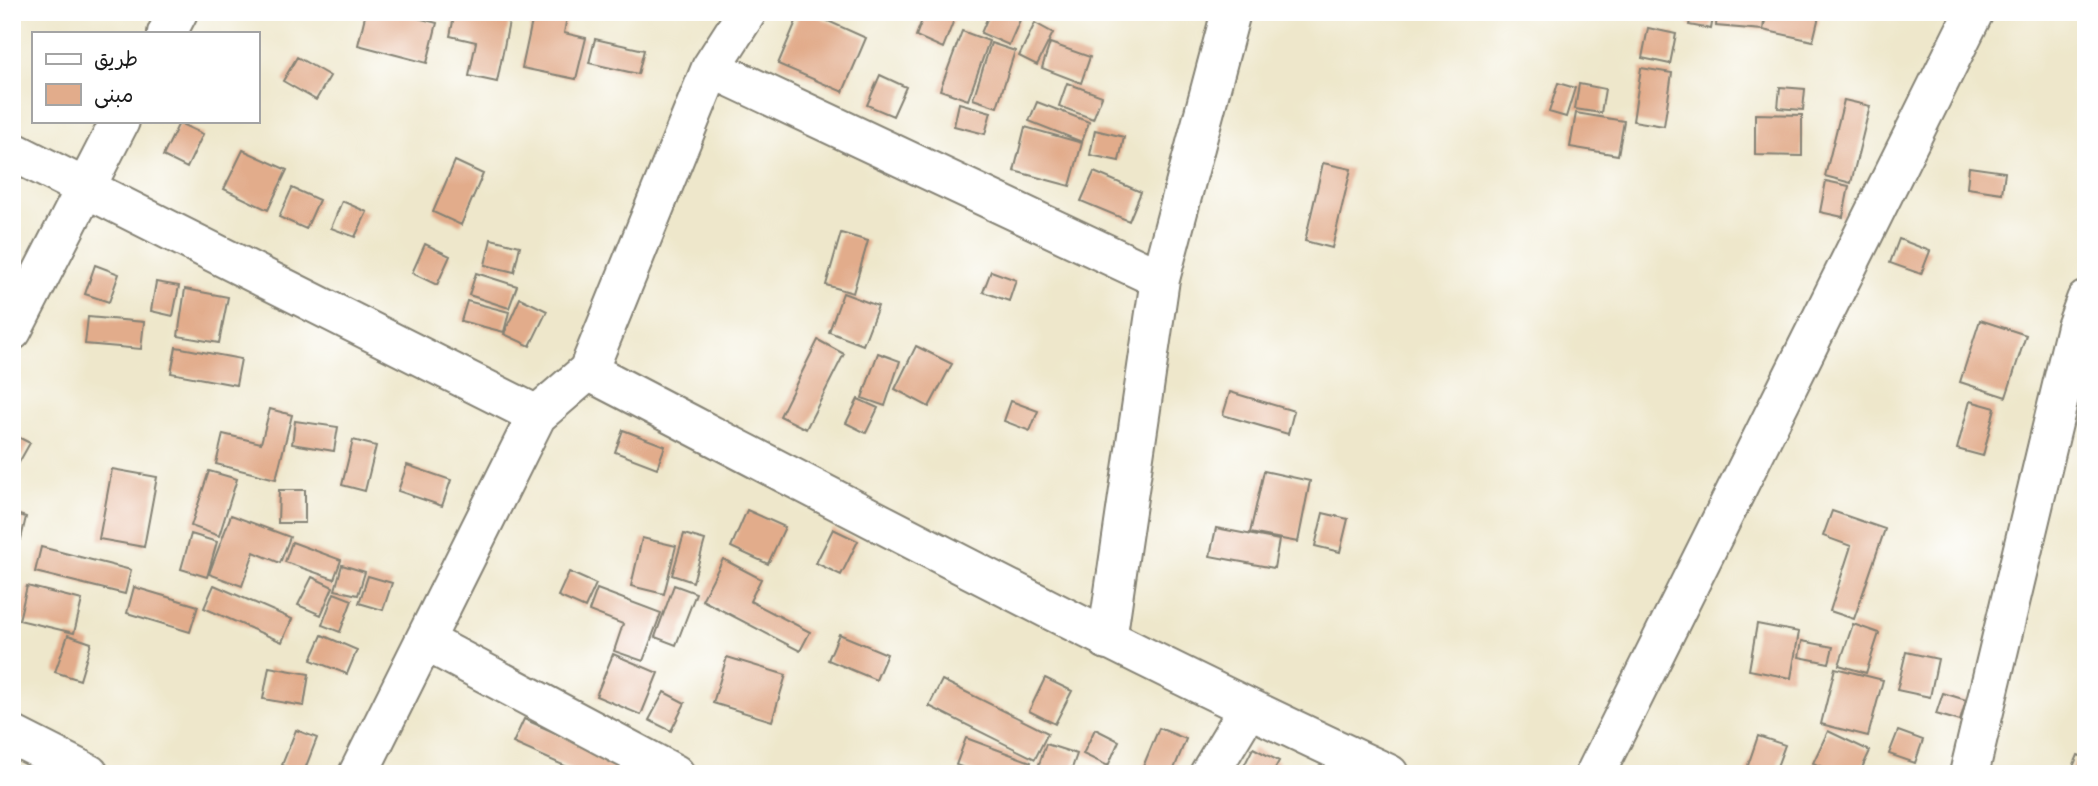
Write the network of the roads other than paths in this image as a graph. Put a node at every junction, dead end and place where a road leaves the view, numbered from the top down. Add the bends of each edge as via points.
1 (178, 12) edge
2 (747, 12) edge
3 (1231, 12) edge
4 (1974, 12) edge
5 (168, 32) edge
6 (711, 68) junction
7 (119, 122) edge
8 (12, 151) edge
9 (85, 186) junction
10 (1160, 279) junction
11 (2083, 319) edge
12 (12, 331) edge
13 (588, 371) junction
14 (537, 415) junction
15 (1107, 640) junction
16 (425, 641) junction
17 (1248, 709) junction
18 (12, 735) edge
19 (89, 774) edge
20 (358, 774) edge
21 (674, 774) edge
22 (1209, 774) edge
23 (1389, 774) edge
24 (1595, 774) edge
25 (1969, 774) edge

1 - 5 street
2 - 6 street
3 - 10 street
4 - 24 street
6 - 10 street
6 - 13 street
7 - 9 street
8 - 9 street
9 - 12 street
9 - 14 street
10 - 15 street
11 - 25 street
13 - 14 street
13 - 15 street
14 - 16 street
15 - 17 street
16 - 20 street
16 - 21 street
17 - 22 street
17 - 23 street
18 - 19 street

